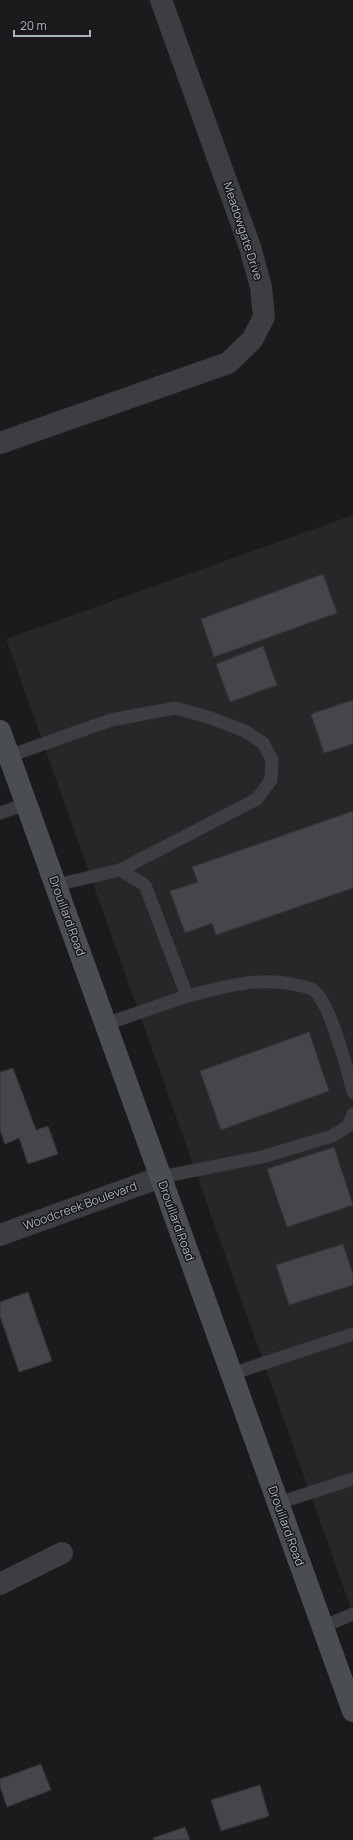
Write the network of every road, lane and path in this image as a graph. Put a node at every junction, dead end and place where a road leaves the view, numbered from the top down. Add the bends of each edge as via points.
1 (161, 0) edge
2 (0, 443) edge
3 (0, 731) edge
4 (9, 756) junction
5 (26, 804) junction
6 (0, 813) edge
7 (120, 870) junction
8 (56, 885) junction
9 (187, 996) junction
10 (106, 1024) junction
11 (353, 1092) edge
12 (353, 1114) edge
13 (161, 1178) junction
14 (0, 1235) edge
15 (353, 1334) edge
16 (231, 1374) junction
17 (353, 1479) edge
18 (278, 1503) junction
19 (62, 1553) dead end
20 (0, 1584) edge
21 (353, 1614) edge
22 (322, 1627) junction
23 (353, 1712) edge

1 - 2 street, Meadowgate Drive via 250,247 261,287 264,317 252,340 228,363
3 - 4 street, Drouillard Road
4 - 5 street, Drouillard Road
4 - 7 lane via 111,720 175,708 245,731 263,743 272,760 271,780 257,800
5 - 6 lane
5 - 8 street, Drouillard Road
7 - 8 lane
7 - 9 lane via 145,885
8 - 10 street, Drouillard Road
9 - 10 lane
9 - 11 lane via 263,981 312,989 324,1003
10 - 13 street, Drouillard Road
12 - 13 lane via 346,1127 332,1136 262,1157
13 - 14 street, Woodcreek Boulevard
13 - 16 street, Drouillard Road
15 - 16 lane
16 - 18 street, Drouillard Road
17 - 18 lane
18 - 22 street, Drouillard Road
19 - 20 street
21 - 22 lane
22 - 23 street, Drouillard Road

